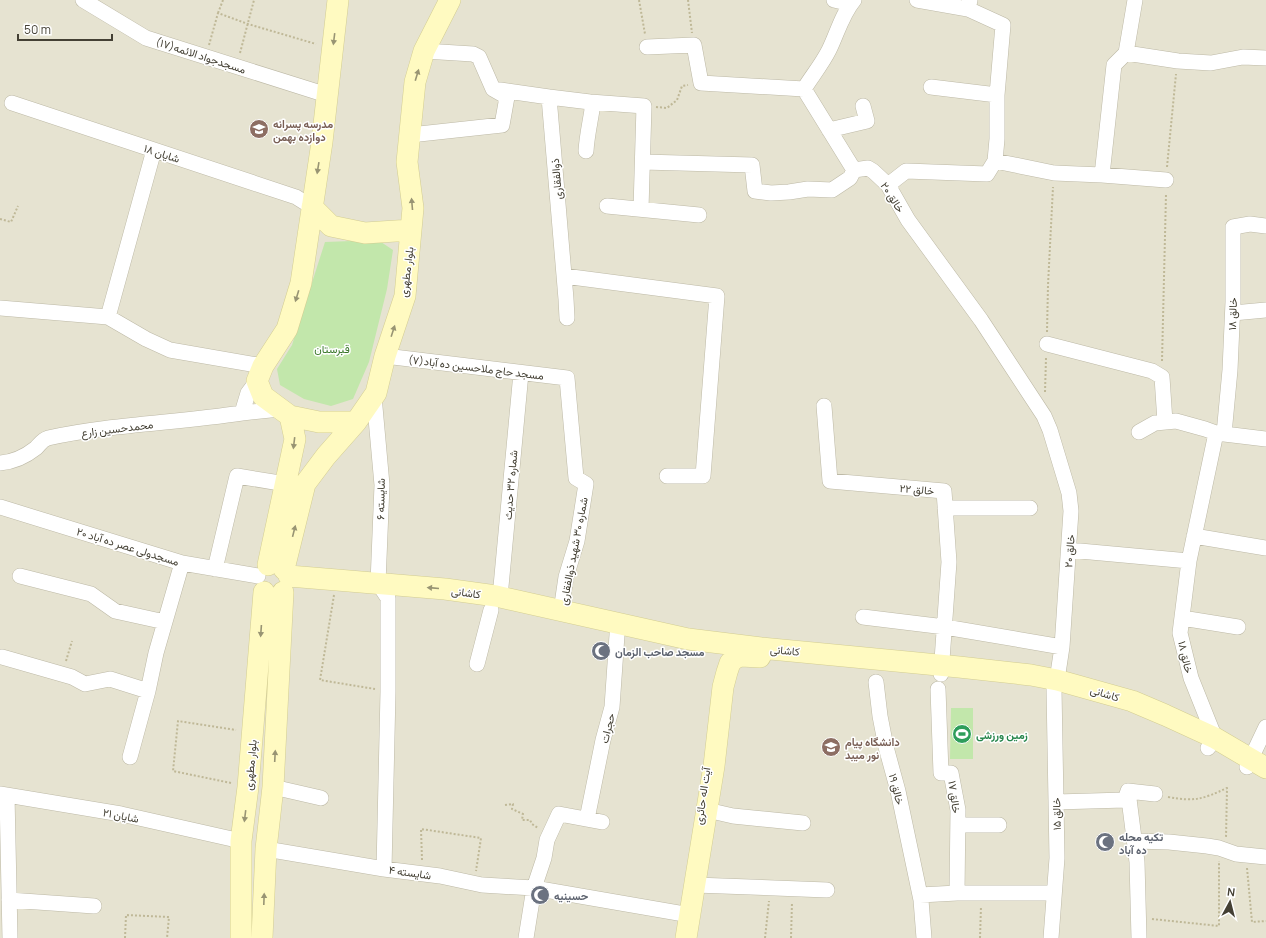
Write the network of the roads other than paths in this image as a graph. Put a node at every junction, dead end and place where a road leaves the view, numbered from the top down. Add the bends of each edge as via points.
1 (85, 0) edge
2 (338, 0) edge
3 (450, 0) edge
4 (834, 0) edge
5 (917, 0) edge
6 (1135, 0) edge
7 (852, 2) edge
8 (969, 5) edge
9 (647, 47) road end
10 (424, 51) junction
11 (1126, 54) junction
12 (1266, 58) edge
13 (931, 88) dead end
14 (493, 89) junction
15 (804, 90) junction
16 (327, 95) junction
17 (996, 95) junction
18 (549, 97) junction
19 (12, 103) dead end
20 (593, 103) junction
21 (863, 106) dead end
22 (829, 130) junction
23 (410, 135) junction
24 (154, 150) junction
25 (586, 151) dead end
26 (995, 161) junction
27 (643, 162) junction
28 (854, 170) junction
29 (1102, 175) junction
30 (1166, 180) road end
31 (888, 185) junction
32 (607, 206) dead end
33 (312, 207) junction
34 (640, 209) junction
35 (699, 215) dead end
36 (1266, 226) edge
37 (411, 230) junction
38 (564, 276) junction
39 (0, 308) edge
40 (1266, 310) edge
41 (1233, 313) junction
42 (108, 317) junction
43 (567, 318) dead end
44 (1047, 344) road end
45 (385, 356) junction
46 (521, 372) junction
47 (260, 374) junction
48 (567, 378) joint
49 (374, 396) junction
50 (824, 406) dead end
51 (242, 413) junction
52 (285, 413) junction
53 (356, 422) junction
54 (1165, 422) junction
55 (1139, 432) dead end
56 (1220, 434) junction
57 (1266, 439) edge
58 (0, 463) edge
59 (667, 476) dead end
60 (286, 484) junction
61 (0, 507) edge
62 (945, 508) junction
63 (1030, 508) dead end
64 (1194, 536) junction
65 (1266, 548) edge
66 (1069, 550) junction
67 (1189, 561) junction
68 (182, 563) junction
69 (215, 569) junction
70 (20, 576) dead end
71 (276, 580) junction
72 (383, 591) junction
73 (495, 604) junction
74 (561, 611) junction
75 (863, 617) dead end
76 (1182, 618) junction
77 (165, 622) junction
78 (1238, 626) dead end
79 (945, 627) junction
80 (617, 635) junction
81 (688, 639) junction
82 (1062, 647) junction
83 (761, 648) junction
84 (718, 653) junction
85 (742, 656) junction
86 (2, 657) dead end
87 (477, 664) dead end
88 (940, 676) junction
89 (876, 682) dead end
90 (1055, 685) junction
91 (148, 691) junction
92 (1266, 727) edge
93 (1212, 743) junction
94 (130, 757) dead end
95 (1254, 765) edge
96 (1266, 779) edge
97 (273, 787) junction
98 (1128, 791) junction
99 (3, 794) edge
100 (1155, 794) road end
101 (321, 798) dead end
102 (1056, 802) junction
103 (707, 810) junction
104 (587, 819) junction
105 (602, 822) dead end
106 (803, 822) dead end
107 (958, 825) junction
108 (999, 825) dead end
109 (241, 841) junction
110 (1135, 841) junction
111 (266, 849) junction
112 (1266, 857) edge
113 (384, 869) junction
114 (695, 885) junction
115 (534, 888) junction
116 (827, 890) dead end
117 (957, 892) junction
118 (1054, 893) junction
119 (920, 898) junction
120 (9, 900) junction
121 (94, 906) dead end
122 (687, 915) junction
123 (7, 932) edge
124 (241, 938) edge
125 (265, 938) edge
126 (526, 938) edge
127 (680, 938) edge
128 (686, 938) edge
129 (924, 938) edge
130 (1051, 938) edge
131 (1139, 938) edge

1 - 16 street, مسجدجواد الائمه(۱۷) via 146,38
2 -> 16 street
3 - 10 street, بلوار مطهری
4 - 7 street
5 - 8 street
6 - 11 street
7 - 15 street via 828,51
8 - 17 street via 1003,25
9 - 15 street via 694,45 701,83
10 - 14 street via 472,54 479,57
23 -> 10 street, بلوار مطهری via 415,82
11 - 12 street via 1212,63 1243,57
11 - 29 street via 1114,65
13 - 17 street
14 - 18 street
14 - 23 street via 507,97 502,125
15 - 22 street
16 -> 33 street
17 - 26 street
18 - 20 street
18 - 38 street, ذوالفقاری
19 - 24 street, شایان ۱۸
20 - 25 street via 586,135
20 - 27 street via 644,106
21 - 22 street via 867,121
22 - 28 street
37 -> 23 street, بلوار مطهری via 413,208 407,162
24 - 33 street, شایان ۱۸ via 296,196
24 - 42 street
26 - 29 street via 1054,173
26 - 31 street via 987,174 906,171
27 - 28 street via 752,165 755,191 771,193 808,189 832,190 850,178
27 - 34 street
28 - 31 street, خالق ۲۰ via 868,168
29 - 30 street
31 - 66 street, خالق ۲۰ via 908,220 981,320 1044,416 1069,493
32 - 34 street
33 - 37 street via 331,226 365,233
33 -> 47 street via 301,283 287,329
34 - 35 street
36 - 41 street, خالق ۱۸ via 1250,224 1233,227
45 -> 37 street, بلوار مطهری via 405,296
38 - 43 street, ذوالفقاری
38 - 59 street via 717,296 703,476
39 - 42 street
40 - 41 street
41 - 56 street, خالق ۱۸ via 1230,370
42 - 47 street via 170,350
44 - 54 street via 1152,371 1162,377
45 - 46 street, مسجد حاج ملاحسین ده آباد(۷)
45 - 49 street, بلوار مطهری
46 - 48 street, مسجد حاج ملاحسین ده آباد(۷)
46 - 73 street, شماره ۳۲ حدیث
47 - 51 street via 248,393
47 - 52 street via 263,396
48 - 74 street, شماره ۳۰ شهید ذوالفقاری via 576,478 586,484
49 - 53 street, بلوار مطهری
49 - 72 street, شایسته ۶ via 382,485
50 - 62 street, خالق ۲۲ via 830,481 944,492
51 - 52 street, محمدحسین زارع
51 - 58 street, محمدحسین زارع via 142,424 45,439 21,458
52 - 53 street via 319,422
52 -> 60 street, بلوار مطهری via 295,439
71 -> 53 street, بلوار مطهری via 304,484
54 - 55 street via 1155,423
54 - 56 street via 1176,421
56 - 57 street
56 - 64 street, خالق ۱۸
60 - 69 street via 237,476
60 - 71 street, بلوار مطهری
61 - 68 street, مسجدولی عصر ده آباد ۲۰
62 - 63 street
62 - 79 street, خالق ۲۲ via 949,562
64 - 65 street
64 - 67 street, خالق ۱۸
66 - 67 street
66 - 82 street, خالق ۲۰
67 - 76 street, خالق ۱۸
68 - 69 street, مسجدولی عصر ده آباد ۲۰
68 - 77 street
69 - 71 street, مسجدولی عصر ده آباد ۲۰
70 - 77 street via 91,594 115,611
71 - 72 street, کاشانی
71 - 72 street, کاشانی via 334,594
97 -> 71 street, بلوار مطهری
71 -> 109 street, بلوار مطهری via 253,733
72 - 73 street, کاشانی via 445,589
72 - 113 street, شایسته ۶ via 388,692
73 - 74 street, کاشانی
73 - 80 street, کاشانی via 536,618
73 - 87 street, شماره ۳۲ حدیث
74 - 81 street, کاشانی
75 - 79 street
76 - 78 street
76 - 93 street, خالق ۱۸ via 1180,633 1191,678
77 - 91 street
79 - 82 street
79 - 88 street, خالق ۲۲
80 - 84 street, کاشانی
80 - 104 street, حجرات via 612,707
81 - 83 street, کاشانی
81 - 84 street
82 - 90 street, خالق ۲۰
83 - 85 street
83 - 88 street, کاشانی
84 - 85 street, کاشانی
84 - 122 street, آیت اله حائری via 707,768
85 - 88 street, کاشانی
85 - 103 street, آیت اله حائری via 735,658 726,672
86 - 91 street via 72,677 85,684 110,679
88 - 90 street, کاشانی via 1031,675
88 - 107 street, خالق ۱۷ via 941,773 951,773 958,810
89 - 119 street, خالق ۱۹ via 886,748 898,791
90 - 93 street, کاشانی via 1132,701
90 - 102 street, خالق ۱۵
91 - 94 street
92 - 95 street
93 - 95 street, کاشانی
95 - 96 street, کاشانی
97 - 101 street
97 - 111 street, بلوار مطهری
98 - 100 street
98 - 102 street via 1125,800
98 - 110 street
99 - 109 street, شایان ۲۱ via 121,814
99 - 120 street
102 - 118 street, خالق ۱۵ via 1057,858
103 - 106 street via 733,816
103 - 114 street, آیت اله حائری
104 - 105 street
104 - 115 street via 559,814 547,840
107 - 108 street
107 - 117 street, خالق ۱۷
109 - 124 street, بلوار مطهری
110 - 112 street via 1169,842
110 - 131 street
111 - 113 street, شایسته ۴
125 -> 111 street, بلوار مطهری
113 - 115 street, شایسته ۴ via 482,885
114 - 116 street
114 - 122 street, آیت اله حائری
115 - 122 street, شایسته ۴
115 - 126 street
117 - 118 street
117 - 119 street
118 - 130 street, خالق ۱۵
119 - 129 street, خالق ۱۹
120 - 121 street
120 - 123 street
122 - 127 street, آیت اله حائری
122 - 128 street, آیت اله حائری

